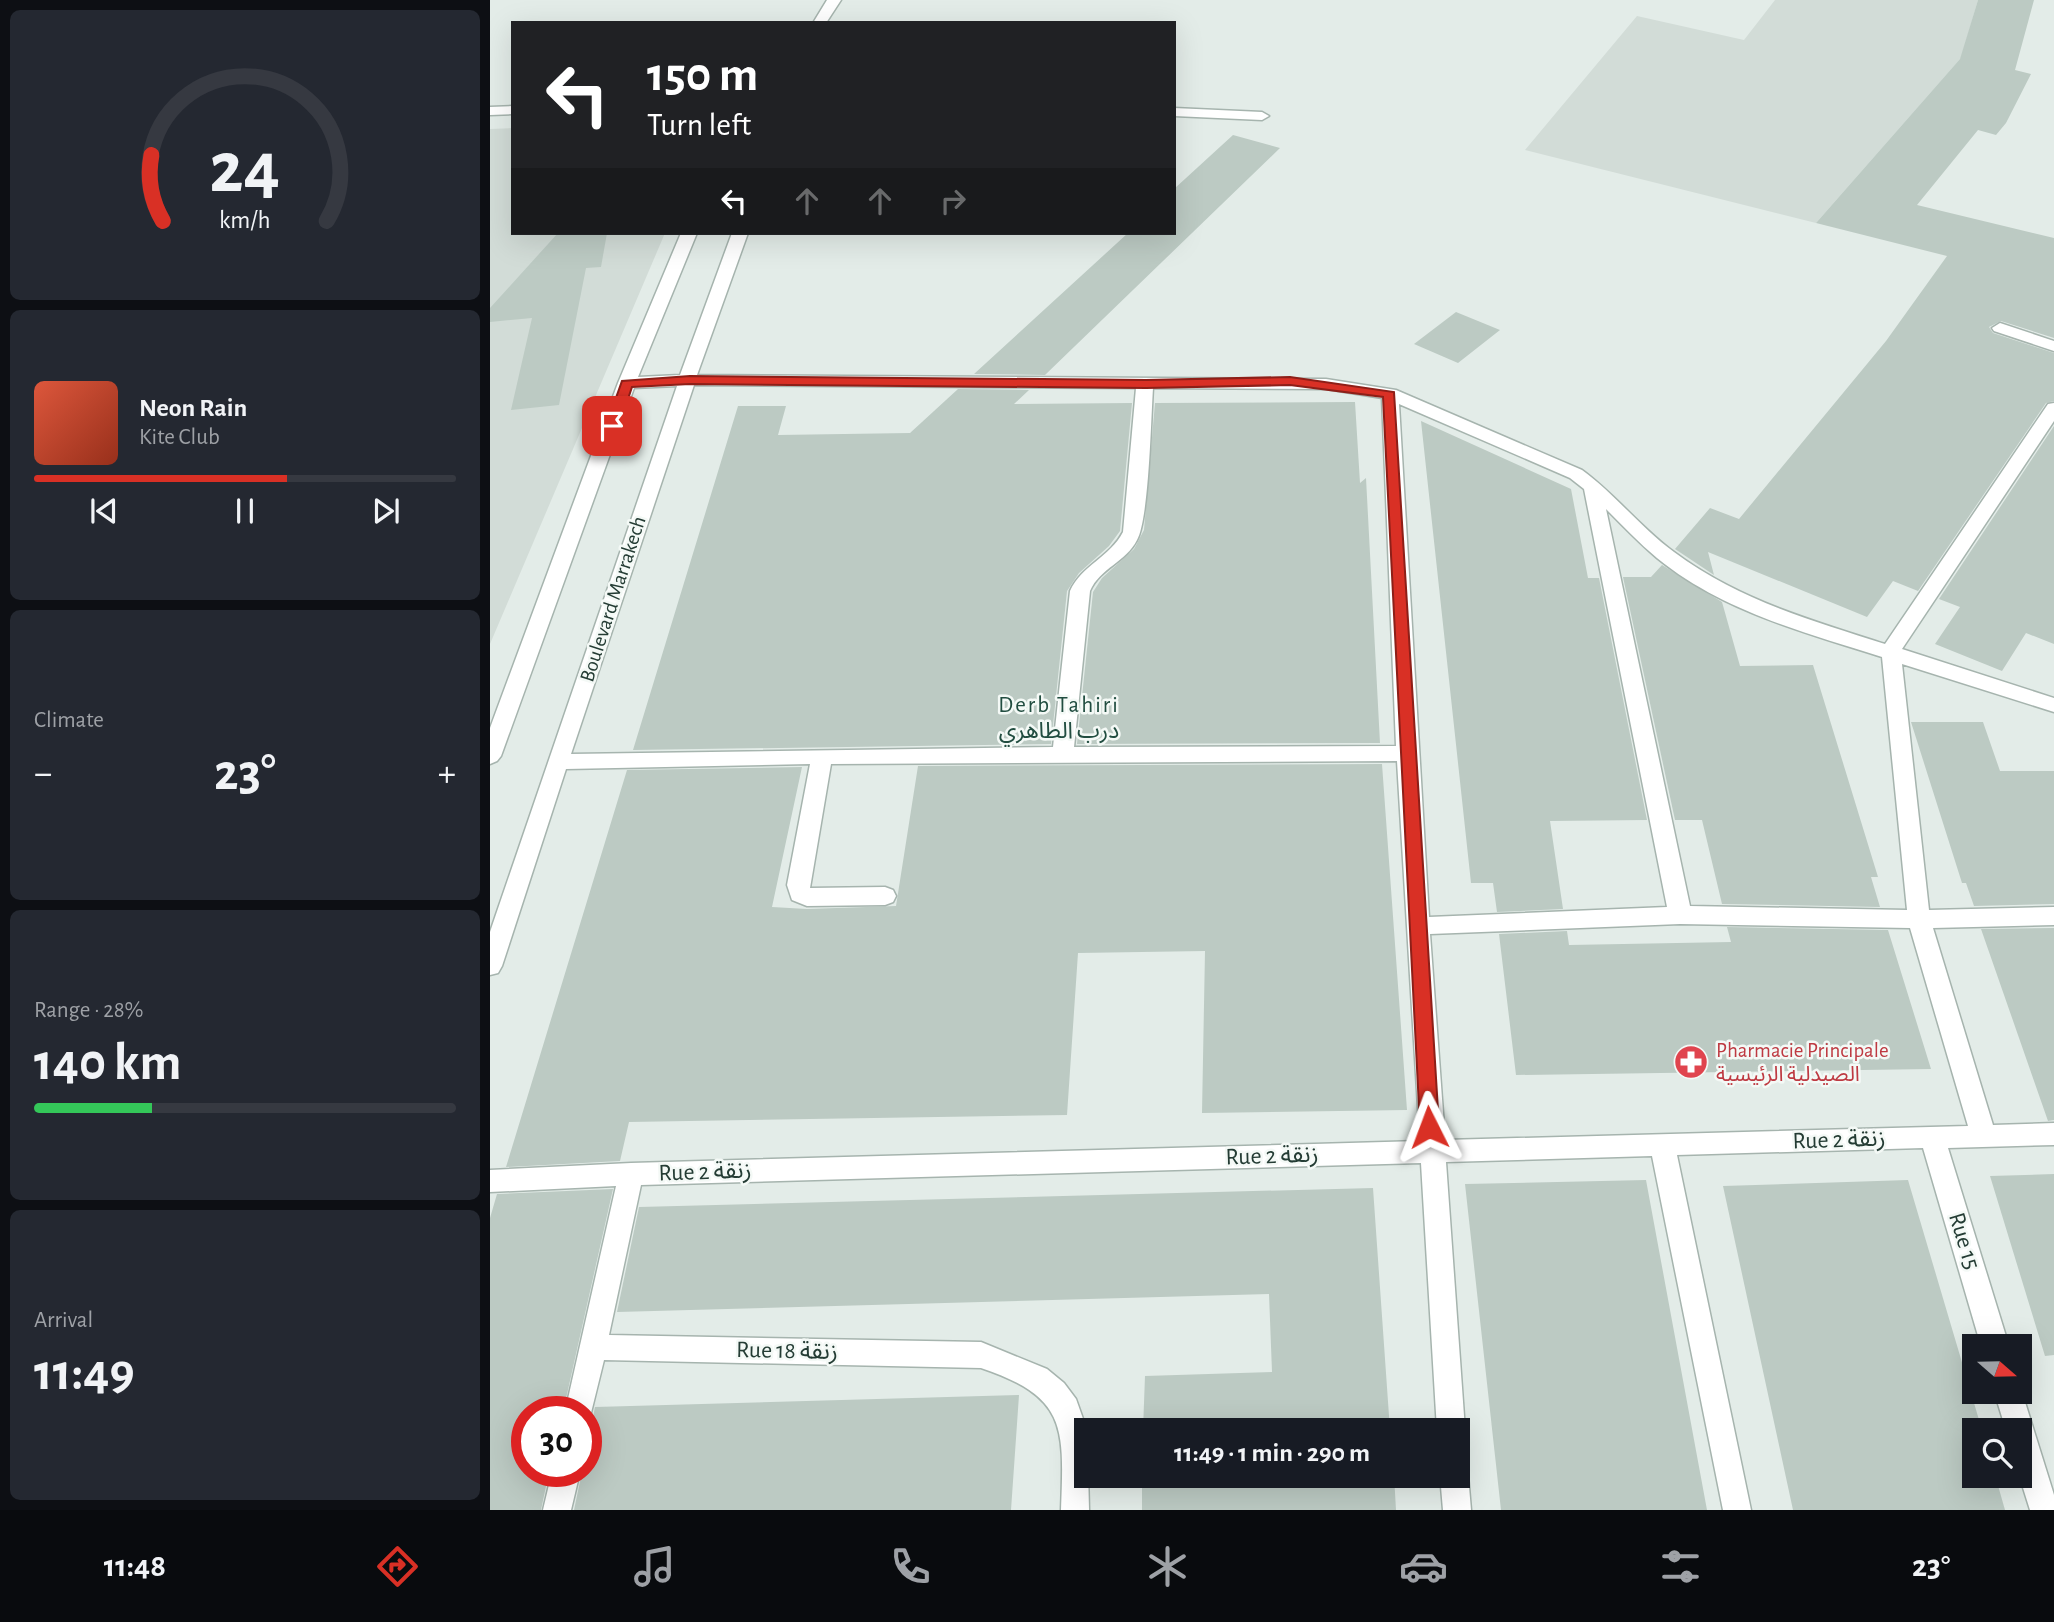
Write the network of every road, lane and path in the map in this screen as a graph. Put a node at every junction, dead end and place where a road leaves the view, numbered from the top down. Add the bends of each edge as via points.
1 (834, 0) edge
2 (820, 21) edge
3 (511, 110) edge
4 (490, 111) edge
5 (1176, 112) edge
6 (1262, 116) dead end
7 (688, 235) edge
8 (739, 235) edge
9 (2000, 328) dead end
10 (2054, 346) edge
11 (690, 380) junction
12 (627, 383) junction
13 (1146, 384) junction
14 (1390, 394) junction
15 (2054, 408) edge
16 (1592, 484) junction
17 (1891, 651) junction
18 (2054, 705) edge
19 (1407, 753) junction
20 (1063, 755) junction
21 (490, 756) edge
22 (822, 756) junction
23 (560, 762) junction
24 (884, 896) dead end
25 (1680, 915) junction
26 (2054, 916) edge
27 (1919, 919) junction
28 (1418, 926) junction
29 (490, 966) edge
30 (2054, 1134) edge
31 (1983, 1136) junction
32 (1932, 1137) junction
33 (1662, 1145) junction
34 (1431, 1152) junction
35 (631, 1174) junction
36 (490, 1181) edge
37 (1991, 1334) edge
38 (594, 1347) junction
39 (583, 1396) edge
40 (2012, 1404) edge
41 (1450, 1418) edge
42 (562, 1487) edge
43 (1455, 1488) edge
44 (557, 1510) edge
45 (1074, 1510) edge
46 (1457, 1510) edge
47 (1737, 1510) edge
48 (2044, 1510) edge

1 - 2 street
3 - 4 street
5 - 6 street
7 - 12 street
8 - 11 street, Boulevard Marrakech
9 - 10 street
11 - 12 street
11 - 13 street
11 - 23 street, Boulevard Marrakech via 657,464
12 - 21 street
13 - 14 street via 1290,381
13 - 20 street via 1132,532 1116,556 1084,578 1080,591
14 - 16 street via 1557,463
14 - 19 street
15 - 17 street
16 - 17 street via 1663,554 1721,591 1766,614
16 - 25 street
17 - 18 street
17 - 27 street
19 - 20 street
19 - 28 street
20 - 22 street
22 - 23 street
22 - 24 street via 800,894
23 - 29 street, Boulevard Marrakech
25 - 27 street
25 - 28 street
26 - 27 street
27 - 31 street
28 - 34 street
30 - 31 street, Rue 2 زنقة
31 - 32 street, Rue 2 زنقة
32 - 33 street, Rue 2 زنقة
32 - 37 street, Rue 15
33 - 34 street, Rue 2 زنقة
33 - 47 street
34 - 35 street, Rue 2 زنقة
34 - 41 street
35 - 36 street, Rue 2 زنقة
35 - 38 street
38 - 39 street
38 - 45 street, Rue 18 زنقة via 981,1355 1038,1376 1058,1393 1070,1416 1077,1453
40 - 48 street
42 - 44 street
43 - 46 street

